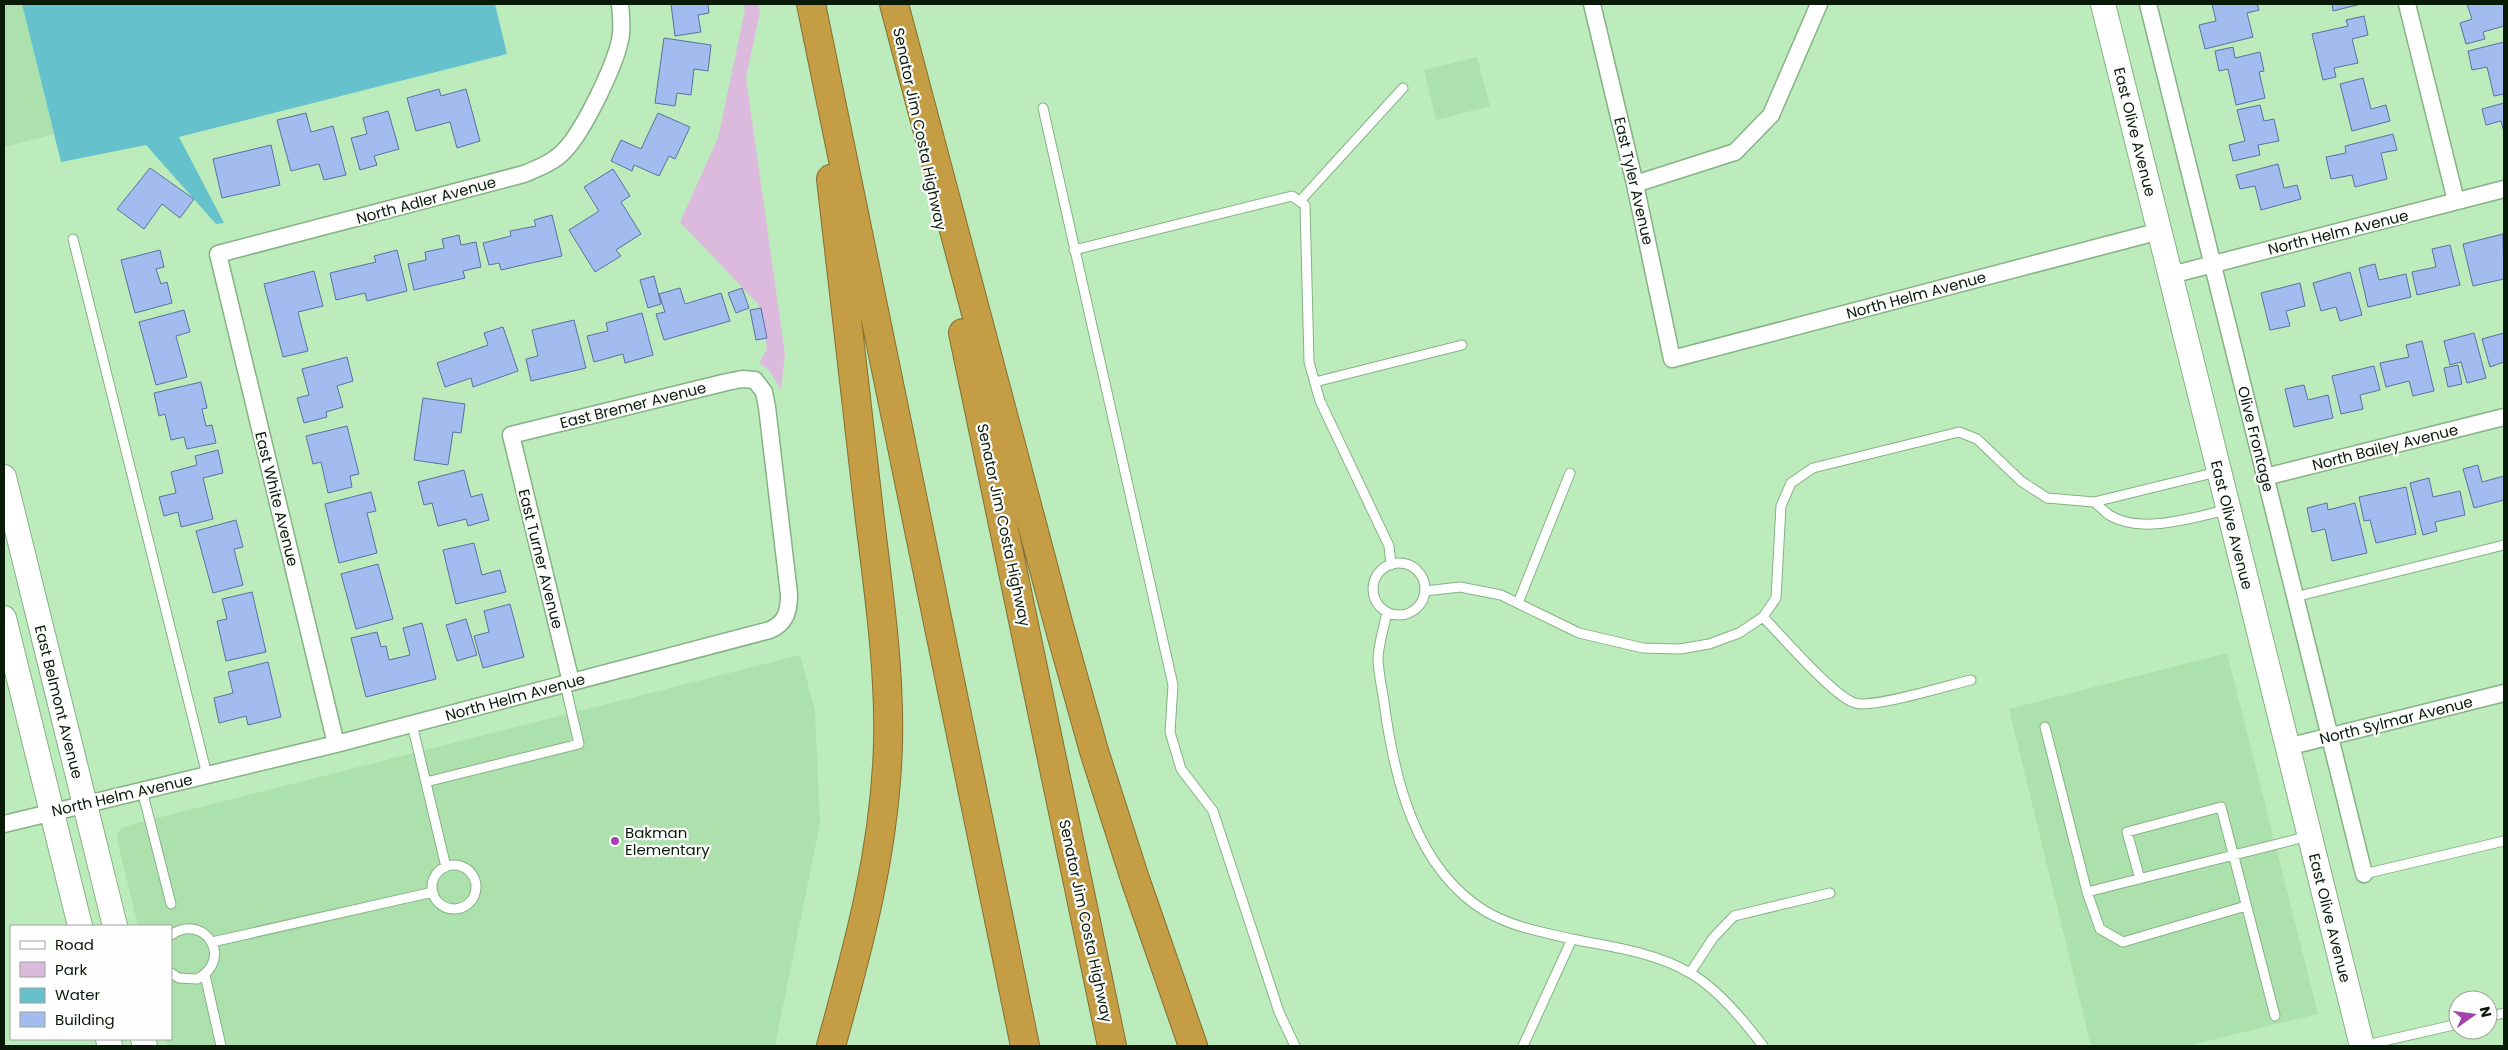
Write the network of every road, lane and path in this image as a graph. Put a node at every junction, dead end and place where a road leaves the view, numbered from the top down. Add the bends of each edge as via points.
1 (620, 4) edge
2 (811, 4) edge
3 (894, 4) edge
4 (1592, 4) edge
5 (1819, 4) edge
6 (2103, 4) edge
7 (2148, 4) edge
8 (2408, 4) edge
9 (1404, 88) dead end
10 (1042, 108) dead end
11 (1636, 184) junction
12 (2504, 189) edge
13 (1300, 201) junction
14 (2456, 201) junction
15 (2160, 231) junction
16 (73, 239) dead end
17 (1074, 250) junction
18 (218, 254) joint
19 (2212, 264) junction
20 (2171, 275) junction
21 (1462, 346) dead end
22 (1672, 359) joint
23 (755, 380) joint
24 (1315, 382) junction
25 (2504, 417) edge
26 (512, 435) joint
27 (2219, 471) junction
28 (1570, 473) dead end
29 (4, 477) edge
30 (2265, 477) junction
31 (2094, 502) junction
32 (2228, 509) junction
33 (2504, 545) edge
34 (1390, 564) junction
35 (1425, 591) junction
36 (2295, 597) junction
37 (1518, 603) junction
38 (1387, 612) junction
39 (1763, 617) junction
40 (4, 618) edge
41 (1971, 680) dead end
42 (568, 683) junction
43 (2504, 693) edge
44 (412, 724) junction
45 (2045, 726) dead end
46 (2330, 737) junction
47 (336, 744) junction
48 (2287, 747) junction
49 (207, 775) junction
50 (426, 782) junction
51 (142, 790) junction
52 (85, 804) junction
53 (52, 812) junction
54 (4, 824) edge
55 (2309, 836) junction
56 (2504, 841) edge
57 (2233, 855) junction
58 (446, 867) junction
59 (2364, 874) joint
60 (2140, 878) junction
61 (433, 892) junction
62 (2087, 892) junction
63 (1830, 893) dead end
64 (171, 904) dead end
65 (2246, 906) junction
66 (80, 925) edge
67 (115, 925) edge
68 (172, 934) edge
69 (1572, 939) junction
70 (212, 942) junction
71 (172, 973) edge
72 (1690, 973) junction
73 (205, 975) junction
74 (2275, 1016) dead end
75 (2448, 1026) edge
76 (221, 1046) edge
77 (831, 1046) edge
78 (1025, 1046) edge
79 (1112, 1046) edge
80 (1193, 1046) edge
81 (1295, 1046) edge
82 (1523, 1046) edge
83 (1763, 1046) edge
84 (2362, 1046) edge

1 - 18 street, North Adler Avenue via 621,35 617,52 577,136 563,153 524,174
2 - 77 highway via 881,616 888,743 876,868 865,923
2 - 78 highway
3 - 79 highway, Senator Jim Costa Highway
3 - 80 highway via 1094,751
4 - 11 street, East Tyler Avenue
5 - 11 street via 1771,115 1735,152
6 - 15 main road, East Olive Avenue
7 - 19 street, Olive Frontage
8 - 14 street
9 - 13 lane
10 - 17 lane
11 - 22 street, East Tyler Avenue
12 - 14 street, North Helm Avenue
13 - 17 lane via 1292,196
13 - 24 lane via 1305,205 1308,224 1309,362
14 - 19 street, North Helm Avenue
15 - 20 main road, East Olive Avenue
15 - 22 street, North Helm Avenue
16 - 49 lane
17 - 81 lane via 1173,685 1170,732 1181,769 1213,811 1279,1012
18 - 47 street, East White Avenue
19 - 20 street, North Helm Avenue
19 - 30 street, Olive Frontage
20 - 27 main road, East Olive Avenue
21 - 24 lane
23 - 26 street, East Bremer Avenue via 726,382
23 - 42 street, North Helm Avenue via 764,392 767,407 789,594 786,617 779,626 770,630
24 - 34 lane via 1320,401 1389,546
25 - 30 street, North Bailey Avenue
26 - 42 street, East Turner Avenue
27 - 31 lane
27 - 32 main road, East Olive Avenue
28 - 37 lane
29 - 52 main road, East Belmont Avenue
30 - 36 street, Olive Frontage
31 - 32 lane via 2110,515 2144,524
31 - 39 lane via 2047,498 2021,481 1977,439 1960,432 1813,468 1791,483 1781,506 1776,598
32 - 48 main road, East Olive Avenue
33 - 36 lane
34 - 35 lane via 1399,563 1415,569
34 - 38 lane via 1377,575 1373,592 1380,607
35 - 37 lane via 1460,587 1501,595
35 - 38 lane via 1412,612 1404,615
36 - 46 street, Olive Frontage
37 - 39 lane via 1579,633 1643,648 1680,649 1709,644 1739,633
38 - 69 lane via 1378,657 1390,746 1408,810 1438,868 1470,898 1513,926
39 - 41 lane via 1836,691 1856,704 1889,701
40 - 53 main road
42 - 44 street, North Helm Avenue
42 - 50 lane via 579,744
43 - 46 street, North Sylmar Avenue
44 - 47 street, North Helm Avenue
44 - 50 lane
45 - 62 lane
46 - 48 street, North Sylmar Avenue
46 - 59 street, Olive Frontage
47 - 49 street, North Helm Avenue
48 - 55 main road, East Olive Avenue
49 - 51 street, North Helm Avenue
50 - 58 lane
51 - 52 street, North Helm Avenue
51 - 64 lane
52 - 53 street, North Helm Avenue
52 - 67 main road, East Belmont Avenue
53 - 54 street, North Helm Avenue
53 - 66 main road
55 - 57 lane
55 - 84 main road, East Olive Avenue
56 - 59 lane
57 - 60 lane
57 - 60 lane via 2221,807 2127,832
57 - 65 lane
58 - 61 lane via 435,876
58 - 61 lane via 460,866 472,874 474,896 464,906 450,909 438,902
60 - 62 lane
61 - 70 lane
62 - 65 lane via 2100,929 2123,942
63 - 72 lane via 1734,916 1713,938
65 - 74 lane
68 - 70 lane via 193,928
69 - 72 lane via 1650,956
69 - 82 lane
70 - 73 lane via 214,960
71 - 73 lane via 188,980
72 - 83 lane via 1722,999
73 - 76 lane
75 - 84 lane

